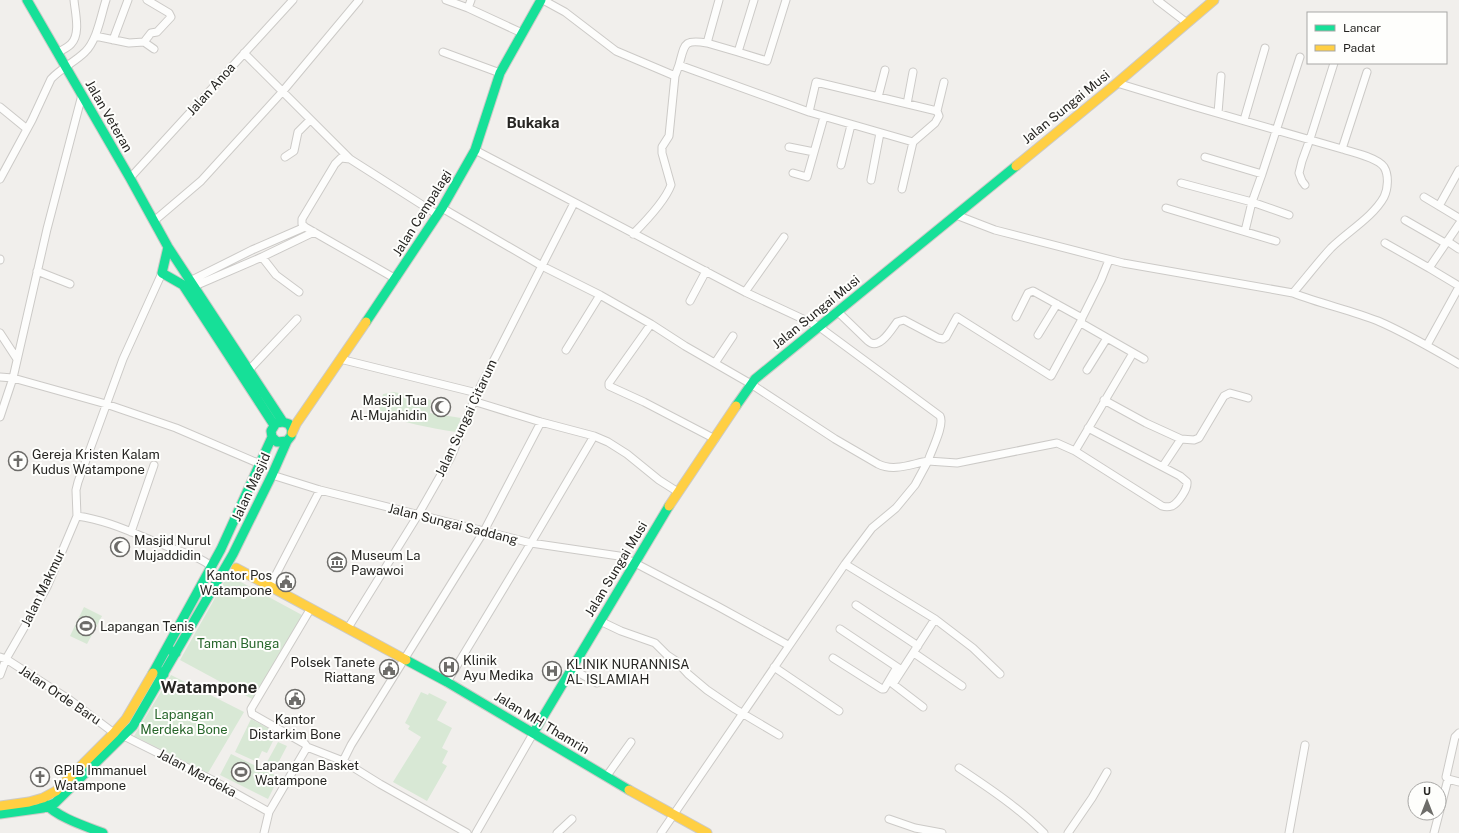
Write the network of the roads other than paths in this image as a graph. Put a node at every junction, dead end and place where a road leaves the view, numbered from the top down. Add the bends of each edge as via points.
1 (27, 0) edge
2 (74, 0) edge
3 (106, 0) edge
4 (128, 0) edge
5 (147, 0) edge
6 (293, 0) edge
7 (359, 0) edge
8 (446, 0) edge
9 (471, 0) edge
10 (542, 0) edge
11 (719, 0) edge
12 (754, 0) edge
13 (786, 0) edge
14 (1157, 0) edge
15 (1214, 0) edge
16 (468, 8) junction
17 (1187, 23) junction
18 (522, 33) junction
19 (95, 36) junction
20 (113, 40) junction
21 (144, 42) junction
22 (707, 43) junction
23 (1265, 48) dead end
24 (154, 49) dead end
25 (244, 52) junction
26 (443, 52) dead end
27 (738, 52) junction
28 (1300, 56) dead end
29 (62, 60) junction
30 (1334, 64) edge
31 (679, 66) junction
32 (885, 70) dead end
33 (914, 72) dead end
34 (1366, 72) dead end
35 (500, 73) junction
36 (675, 76) junction
37 (1221, 76) dead end
38 (944, 82) dead end
39 (1117, 83) junction
40 (283, 91) junction
41 (82, 95) junction
42 (878, 97) junction
43 (907, 104) junction
44 (0, 107) edge
45 (937, 111) junction
46 (809, 112) junction
47 (1218, 113) junction
48 (824, 117) junction
49 (310, 120) junction
50 (1244, 120) junction
51 (851, 125) junction
52 (27, 129) junction
53 (1277, 129) junction
54 (880, 133) junction
55 (1310, 139) junction
56 (913, 142) junction
57 (789, 147) dead end
58 (1342, 149) junction
59 (475, 150) junction
60 (814, 152) junction
61 (285, 157) dead end
62 (1205, 157) dead end
63 (350, 159) junction
64 (840, 165) dead end
65 (1459, 170) edge
66 (793, 173) dead end
67 (1262, 174) junction
68 (130, 178) junction
69 (0, 179) edge
70 (871, 180) dead end
71 (1181, 183) dead end
72 (1305, 185) dead end
73 (902, 189) dead end
74 (1424, 197) dead end
75 (1252, 202) junction
76 (574, 203) junction
77 (1439, 206) junction
78 (1166, 208) dead end
79 (440, 211) junction
80 (956, 215) junction
81 (1289, 215) dead end
82 (1459, 218) edge
83 (1405, 220) dead end
84 (154, 221) junction
85 (1459, 224) edge
86 (305, 227) junction
87 (1245, 231) junction
88 (314, 232) junction
89 (633, 234) junction
90 (784, 237) dead end
91 (1276, 241) dead end
92 (1446, 242) junction
93 (1385, 243) dead end
94 (168, 247) junction
95 (1459, 249) edge
96 (262, 257) junction
97 (1109, 260) junction
98 (542, 266) junction
99 (1429, 268) junction
100 (37, 271) junction
101 (706, 271) junction
102 (162, 272) junction
103 (396, 279) junction
104 (70, 284) dead end
105 (188, 286) junction
106 (1459, 286) edge
107 (299, 292) dead end
108 (745, 292) junction
109 (1295, 294) junction
110 (600, 295) junction
111 (690, 301) dead end
112 (1057, 304) junction
113 (837, 312) junction
114 (1016, 317) dead end
115 (297, 319) dead end
116 (1081, 319) junction
117 (651, 324) junction
118 (818, 326) junction
119 (0, 334) edge
120 (1038, 335) dead end
121 (733, 336) dead end
122 (1107, 338) junction
123 (1426, 345) junction
124 (566, 350) dead end
125 (1133, 353) junction
126 (1144, 358) dead end
127 (17, 359) junction
128 (340, 359) junction
129 (715, 363) junction
130 (1459, 364) edge
131 (249, 370) junction
132 (1087, 370) dead end
133 (0, 377) edge
134 (13, 378) junction
135 (751, 384) junction
136 (477, 393) junction
137 (1248, 398) dead end
138 (1104, 400) junction
139 (473, 401) junction
140 (106, 404) junction
141 (268, 406) junction
142 (0, 417) edge
143 (541, 422) junction
144 (287, 428) junction
145 (1088, 428) junction
146 (594, 436) junction
147 (272, 438) junction
148 (714, 439) junction
149 (1181, 439) junction
150 (1075, 451) junction
151 (928, 461) junction
152 (260, 464) junction
153 (154, 465) dead end
154 (1163, 466) junction
155 (272, 475) junction
156 (320, 490) junction
157 (678, 492) junction
158 (418, 515) junction
159 (77, 516) junction
160 (484, 531) junction
161 (130, 532) junction
162 (531, 543) junction
163 (220, 549) junction
164 (233, 554) junction
165 (635, 563) junction
166 (208, 564) junction
167 (844, 564) junction
168 (236, 568) junction
169 (223, 571) junction
170 (270, 586) junction
171 (856, 605) dead end
172 (311, 608) junction
173 (935, 619) junction
174 (600, 621) junction
175 (348, 628) junction
176 (840, 629) dead end
177 (788, 646) junction
178 (918, 646) junction
179 (172, 651) junction
180 (914, 653) junction
181 (3, 658) edge
182 (833, 658) dead end
183 (404, 659) junction
184 (774, 667) junction
185 (899, 668) junction
186 (572, 669) junction
187 (160, 671) junction
188 (1000, 674) dead end
189 (0, 675) edge
190 (447, 682) junction
191 (597, 683) dead end
192 (962, 686) dead end
193 (923, 707) dead end
194 (839, 711) dead end
195 (743, 713) junction
196 (534, 732) junction
197 (114, 733) junction
198 (1459, 733) edge
199 (779, 735) dead end
200 (124, 736) junction
201 (631, 742) dead end
202 (1305, 745) dead end
203 (307, 747) junction
204 (343, 761) junction
205 (959, 768) dead end
206 (1107, 772) dead end
207 (606, 777) junction
208 (1448, 779) junction
209 (1459, 782) edge
210 (48, 801) junction
211 (0, 806) edge
212 (269, 812) junction
213 (0, 814) edge
214 (673, 815) junction
215 (572, 819) dead end
216 (889, 819) dead end
217 (103, 833) edge
218 (264, 833) edge
219 (467, 833) edge
220 (476, 833) edge
221 (557, 833) edge
222 (662, 833) edge
223 (707, 833) edge
224 (942, 833) edge
225 (1044, 833) edge
226 (1068, 833) edge
227 (1290, 833) edge
228 (1434, 833) edge

1 - 29 main road, Jalan Veteran
2 - 29 street via 74,39
3 - 19 street
4 - 20 street
5 - 21 street via 169,13 171,17
6 - 25 street, Jalan Anoa
7 - 40 street
8 - 16 street
9 - 16 street
10 - 18 main road, Jalan Cempalagi
10 - 36 street via 565,12 616,51
11 - 22 street
12 - 27 street
13 - 27 street via 768,61
14 - 17 street
15 - 17 main road, Jalan Sungai Musi
16 - 18 street
17 - 39 main road, Jalan Sungai Musi
18 - 35 main road, Jalan Cempalagi
19 - 20 street
19 - 29 street via 86,51
20 - 21 street
21 - 24 street
22 - 27 street
22 - 31 street via 689,42 685,46
23 - 50 street
25 - 40 street
25 - 68 street, Jalan Anoa
26 - 35 street
28 - 53 street
29 - 41 main road, Jalan Veteran
29 - 52 street
30 - 55 street
31 - 36 street
31 - 46 street
32 - 42 street
33 - 43 street
34 - 58 street
35 - 59 main road, Jalan Cempalagi
36 - 89 street via 669,136 662,147 671,185 662,201
37 - 47 street
38 - 45 street
39 - 47 street
39 - 80 main road, Jalan Sungai Musi
40 - 49 street
40 - 84 street via 201,181
41 - 68 main road, Jalan Veteran
41 - 100 street
42 - 43 street
42 - 46 street via 816,82
43 - 45 street
44 - 52 street
45 - 56 street via 939,116 935,123
46 - 48 street
47 - 50 street
48 - 51 street
48 - 60 street
49 - 61 street via 298,132 294,151
49 - 63 street
50 - 53 street
51 - 54 street
51 - 64 street
52 - 69 street
53 - 55 street
53 - 67 street
54 - 56 street
54 - 70 street
55 - 58 street
55 - 72 street via 1299,173
56 - 73 street
57 - 60 street
58 - 109 street via 1382,164 1387,176 1385,196 1371,213 1331,248
59 - 76 street
59 - 79 main road, Jalan Cempalagi
60 - 66 street via 807,177
62 - 67 street
63 - 79 street
63 - 86 street via 341,158 335,164 302,219
65 - 77 street
67 - 75 street
68 - 84 main road, Jalan Veteran
71 - 75 street
74 - 77 street
75 - 81 street
75 - 87 street
76 - 89 street
76 - 98 street, Jalan Sungai Citarum
77 - 82 street
78 - 87 street
79 - 98 street
79 - 103 main road, Jalan Cempalagi
80 - 97 street via 995,230
80 - 113 main road, Jalan Sungai Musi
83 - 92 street
84 - 94 main road, Jalan Veteran
85 - 92 street
86 - 88 street
86 - 105 street via 252,250
87 - 91 street
88 - 96 street
88 - 103 street
89 - 101 street
90 - 108 street
92 - 95 street
92 - 99 street
93 - 99 street
94 - 102 main road
94 - 105 main road, Jalan Veteran
96 - 105 street
96 - 107 street via 276,275
97 - 109 street
97 - 116 street
98 - 110 street
98 - 136 street, Jalan Sungai Citarum
99 - 106 street
100 - 104 street
100 - 127 street
101 - 108 street
101 - 111 street
102 - 105 main road, Jalan Veteran
102 - 140 street
103 - 128 main road, Jalan Cempalagi
105 - 131 main road, Jalan Veteran
105 - 141 main road, Jalan Veteran
106 - 123 street
108 - 118 street
109 - 123 street via 1376,320
110 - 117 street
110 - 124 street
112 - 114 street via 1030,291
112 - 116 street
112 - 120 street
113 - 116 street via 871,344 880,343 901,320 943,339 957,317 1051,376
113 - 118 main road, Jalan Sungai Musi
115 - 131 street
116 - 122 street via 1082,325
117 - 129 street
117 - 148 street via 609,386
118 - 135 main road, Jalan Sungai Musi
118 - 151 street via 940,416 940,428
119 - 127 street
121 - 129 street
122 - 125 street
122 - 132 street
123 - 130 street
125 - 126 street
125 - 138 street
127 - 134 street
128 - 136 street
128 - 144 main road, Jalan Cempalagi
129 - 135 street
131 - 141 main road, Jalan Veteran
133 - 134 street
134 - 140 street
134 - 142 street
135 - 148 main road, Jalan Sungai Musi
135 - 151 street via 885,468
136 - 139 street, Jalan Sungai Citarum
137 - 149 street via 1230,393 1224,396 1199,438
138 - 145 street
138 - 149 street
139 - 143 street
139 - 158 street, Jalan Sungai Citarum via 451,457
140 - 152 street via 176,428
140 - 159 street via 78,482
141 - 144 main road, Jalan Veteran
143 - 146 street
143 - 160 street
144 - 147 main road, Jalan Masjid via 271,431
144 - 147 main road via 277,442
144 - 155 main road, Jalan Masjid
145 - 150 street
145 - 154 street
146 - 157 street via 627,454
146 - 162 street
147 - 152 main road, Jalan Masjid
148 - 157 main road, Jalan Sungai Musi
149 - 154 street
150 - 151 street via 1057,443 957,463
150 - 154 street via 1162,506 1169,507 1176,503 1187,484
151 - 167 street via 915,485 896,508 872,528
152 - 163 main road, Jalan Masjid
153 - 161 street
155 - 156 street, Jalan Sungai Saddang
155 - 164 main road, Jalan Masjid
156 - 158 street, Jalan Sungai Saddang
156 - 170 street
157 - 165 main road, Jalan Sungai Musi
158 - 160 street, Jalan Sungai Saddang
158 - 175 street, Jalan Sungai Citarum
159 - 161 street
159 - 181 street, Jalan Makmur via 47,587
160 - 162 street, Jalan Sungai Saddang
160 - 183 street
161 - 166 street
162 - 165 street, Jalan Sungai Saddang via 620,556
162 - 190 street
163 - 164 main road
163 - 166 main road, Jalan Masjid
164 - 168 main road
164 - 169 main road, Jalan Masjid
165 - 174 main road, Jalan Sungai Musi
165 - 177 street, Jalan Sungai Saddang
166 - 169 main road
166 - 179 main road, Jalan Masjid
167 - 173 street
167 - 177 street
168 - 169 main road
168 - 170 main road, Jalan MH Thamrin
169 - 179 main road, Jalan Masjid
170 - 172 main road, Jalan MH Thamrin
171 - 178 street
172 - 175 main road, Jalan MH Thamrin
172 - 203 street via 251,712 253,716
173 - 178 street
173 - 188 street via 973,648
174 - 186 main road, Jalan Sungai Musi
174 - 195 street via 655,643 706,690
175 - 183 main road, Jalan MH Thamrin
176 - 185 street
177 - 184 street
178 - 180 street
179 - 187 main road
180 - 185 street
180 - 192 street
181 - 189 street, Jalan Makmur
181 - 197 street, Jalan Orde Baru via 70,700
182 - 185 street via 882,689
183 - 190 main road, Jalan MH Thamrin
183 - 204 street
184 - 194 street
184 - 195 street
185 - 193 street via 894,685
186 - 191 street
186 - 196 main road, Jalan Sungai Musi
187 - 197 main road
187 - 200 main road via 133,726
190 - 196 main road, Jalan MH Thamrin
195 - 199 street
195 - 214 street
196 - 207 main road, Jalan MH Thamrin
196 - 220 street
197 - 210 main road
198 - 208 street via 1455,737 1446,771
200 - 210 main road
200 - 212 street, Jalan Merdeka
201 - 207 street
202 - 227 street
203 - 204 street
203 - 212 street
204 - 219 street
205 - 225 street via 994,791
206 - 226 street
207 - 214 main road, Jalan MH Thamrin
208 - 209 street
208 - 228 street
210 - 211 main road
210 - 213 main road via 29,811
210 - 217 main road via 63,815
212 - 218 street
214 - 222 street
214 - 223 main road, Jalan MH Thamrin
215 - 221 street
216 - 224 street via 914,828

